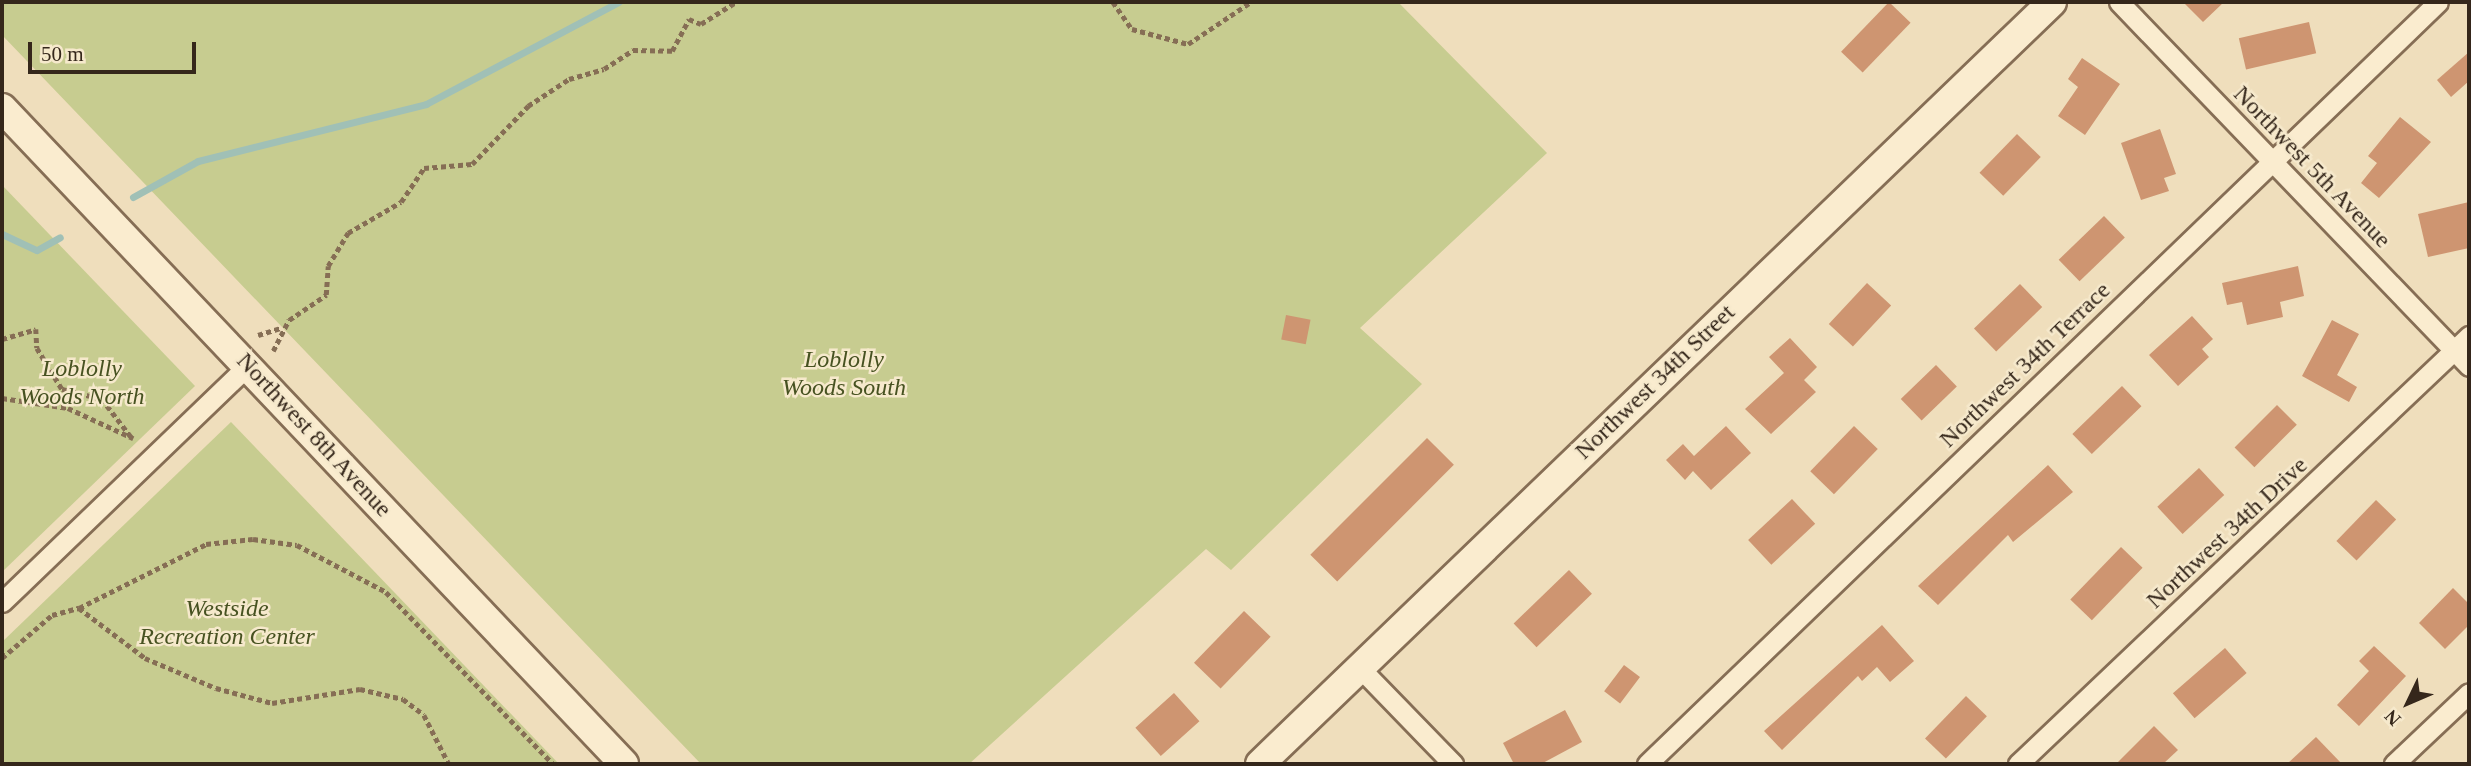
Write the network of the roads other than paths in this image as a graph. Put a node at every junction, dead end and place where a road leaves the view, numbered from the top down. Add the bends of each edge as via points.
1 (2052, 2) edge
2 (2119, 2) edge
3 (2438, 2) edge
4 (2, 108) edge
5 (2273, 161) junction
6 (2469, 336) edge
7 (2454, 350) junction
8 (248, 365) junction
9 (2469, 366) edge
10 (2, 602) edge
11 (1360, 668) junction
12 (2469, 693) edge
13 (624, 764) edge
14 (1259, 764) edge
15 (1453, 764) edge
16 (1647, 764) edge
17 (2018, 764) edge
18 (2394, 764) edge

1 - 11 main road, Northwest 34th Street
2 - 5 street, Northwest 5th Avenue
3 - 5 street, Northwest 34th Terrace
4 - 8 main road, Northwest 8th Avenue
5 - 7 street, Northwest 5th Avenue
5 - 16 street, Northwest 34th Terrace
6 - 7 street, Northwest 34th Drive
7 - 9 street, Northwest 5th Avenue
7 - 17 street, Northwest 34th Drive
8 - 10 street
8 - 13 main road, Northwest 8th Avenue
11 - 14 main road, Northwest 34th Street
11 - 15 street
12 - 18 street

